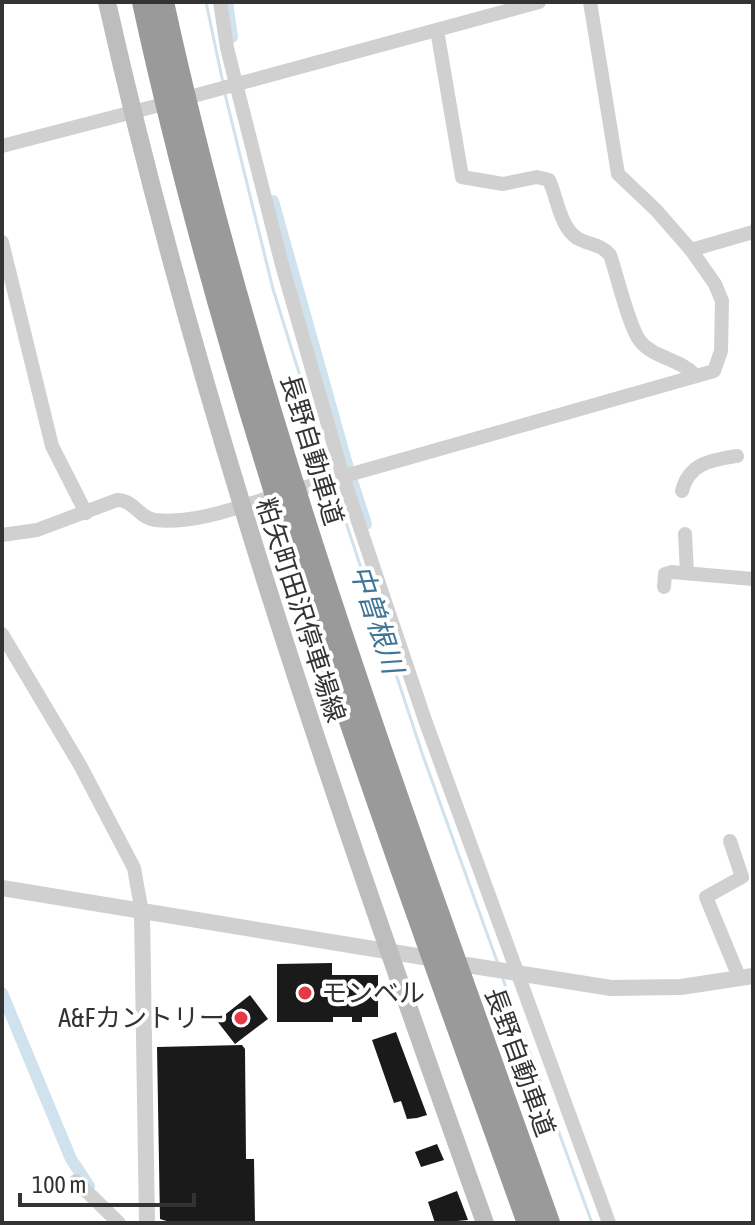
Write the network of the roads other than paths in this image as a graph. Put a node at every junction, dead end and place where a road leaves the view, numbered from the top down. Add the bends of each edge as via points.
1 (107, 2) edge
2 (144, 2) edge
3 (162, 2) edge
4 (220, 2) edge
5 (539, 2) edge
6 (590, 2) edge
7 (437, 30) junction
8 (237, 84) junction
9 (197, 95) dead end
10 (156, 106) dead end
11 (132, 112) junction
12 (2, 146) edge
13 (753, 232) edge
14 (2, 242) edge
15 (691, 250) junction
16 (694, 374) junction
17 (737, 456) dead end
18 (343, 477) junction
19 (306, 487) dead end
20 (682, 491) dead end
21 (265, 499) dead end
22 (240, 507) junction
23 (86, 513) junction
24 (685, 534) dead end
25 (2, 535) edge
26 (687, 573) junction
27 (753, 579) edge
28 (664, 587) dead end
29 (2, 634) edge
30 (730, 841) dead end
31 (2, 888) edge
32 (142, 913) junction
33 (389, 951) junction
34 (423, 957) dead end
35 (467, 965) dead end
36 (515, 973) junction
37 (746, 976) edge
38 (76, 1181) dead end
39 (119, 1223) edge
40 (147, 1223) edge
41 (485, 1223) edge
42 (529, 1223) edge
43 (548, 1223) edge
44 (609, 1223) edge

1 - 11 main road, 粕矢町田沢停車場線
2 - 42 highway, 長野自動車道 via 280,510
3 - 43 highway, 長野自動車道 via 251,346 303,519
4 - 8 street
5 - 7 street
6 - 15 street via 618,174
7 - 8 street
7 - 16 street via 462,177 503,184 537,177 549,180 567,227 610,255 640,341
8 - 9 street
8 - 18 street
10 - 11 street
11 - 12 street
11 - 22 main road, 粕矢町田沢停車場線
13 - 15 street
14 - 23 street via 52,446
15 - 16 street via 722,301 714,371
16 - 18 street
17 - 20 street via 700,464
18 - 19 street
18 - 36 street
21 - 22 street
22 - 23 street via 154,520 117,500
22 - 33 main road, 粕矢町田沢停車場線
23 - 25 street via 37,530
24 - 26 street
26 - 27 street
26 - 28 street via 665,574
29 - 32 street via 134,868
30 - 37 street via 742,877 706,897
31 - 32 street
32 - 33 street
32 - 40 street
33 - 34 street
33 - 41 main road, 粕矢町田沢停車場線
35 - 36 street
36 - 37 street via 611,988 681,987
36 - 44 street
38 - 39 street

